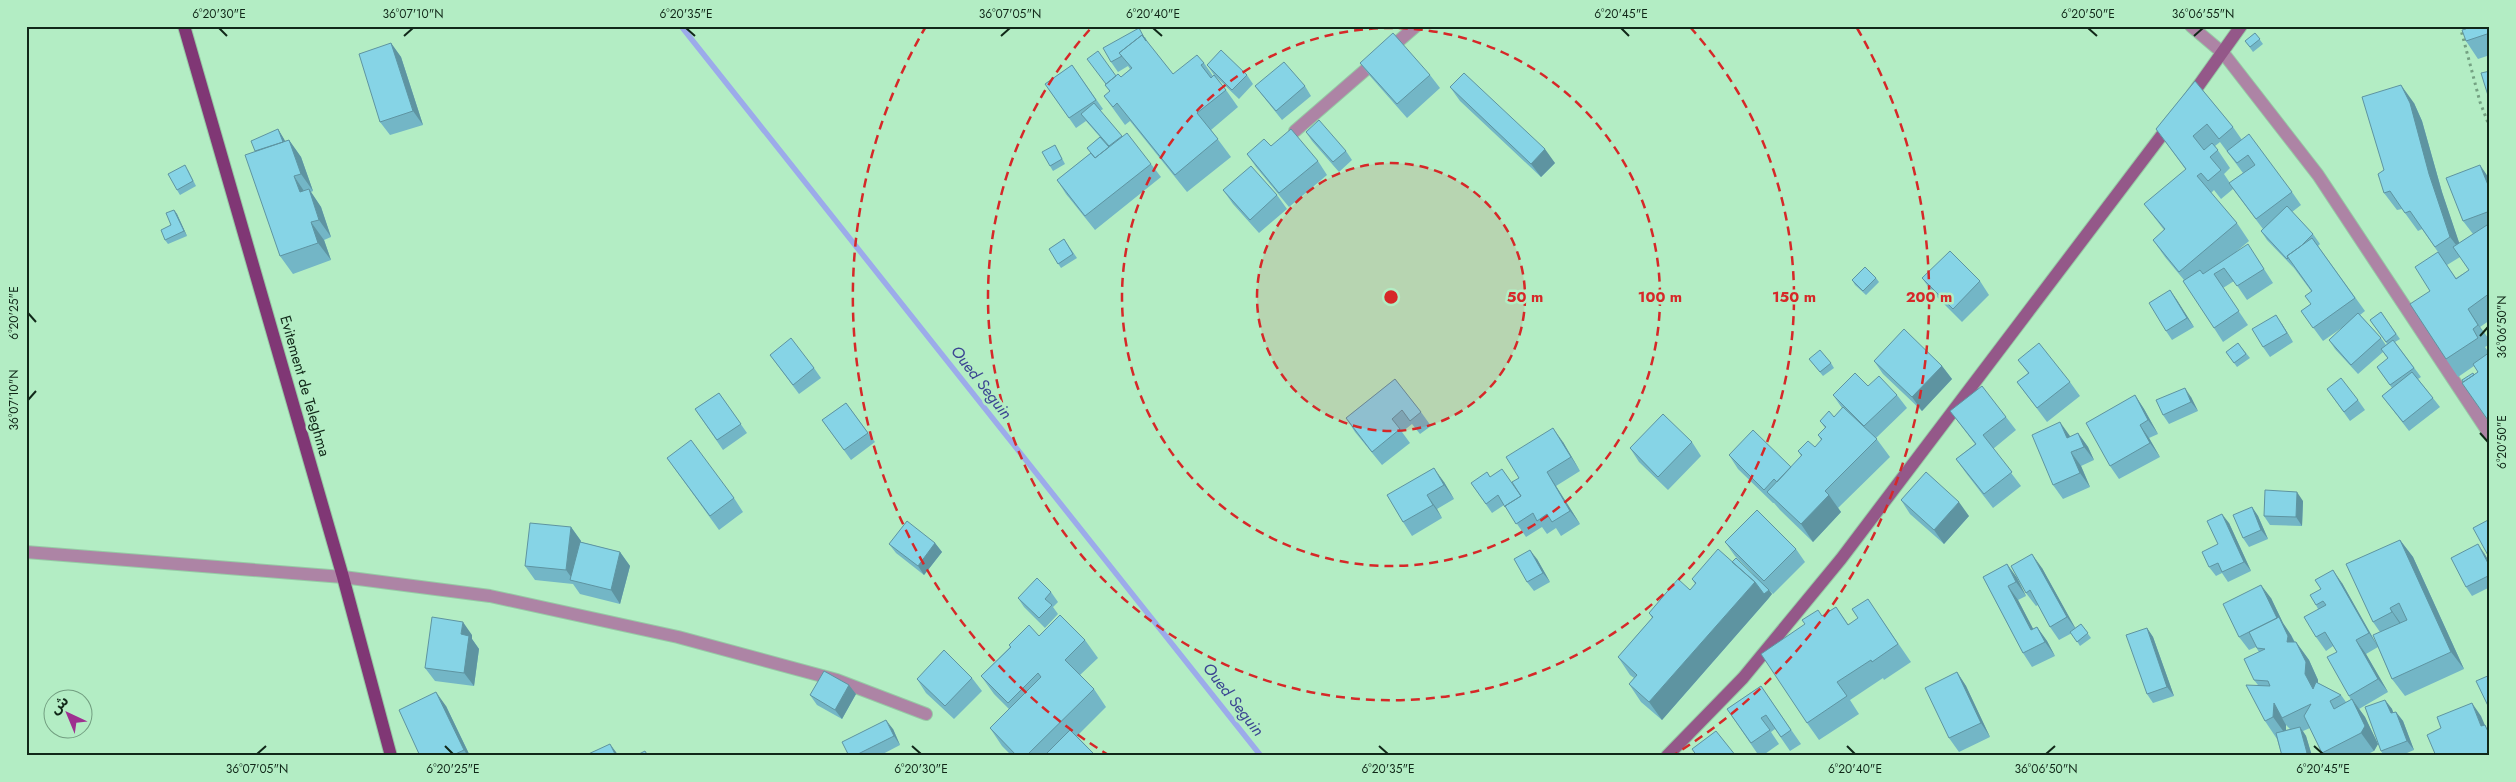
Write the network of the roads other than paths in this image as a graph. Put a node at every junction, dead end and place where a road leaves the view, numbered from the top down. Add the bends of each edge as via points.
1 (184, 26) edge
2 (1416, 26) edge
3 (2191, 26) edge
4 (2242, 26) edge
5 (2224, 54) junction
6 (1295, 131) edge
7 (2490, 435) edge
8 (26, 552) edge
9 (344, 576) junction
10 (926, 714) dead end
11 (391, 756) edge
12 (1667, 756) edge

1 - 9 main road, Evitement de Teleghma
2 - 6 street
3 - 5 street
4 - 5 main road
5 - 7 street via 2318,175
5 - 12 main road via 1841,559 1742,678
8 - 9 street
9 - 10 street via 490,596 678,637 838,680
9 - 11 main road, Evitement de Teleghma

